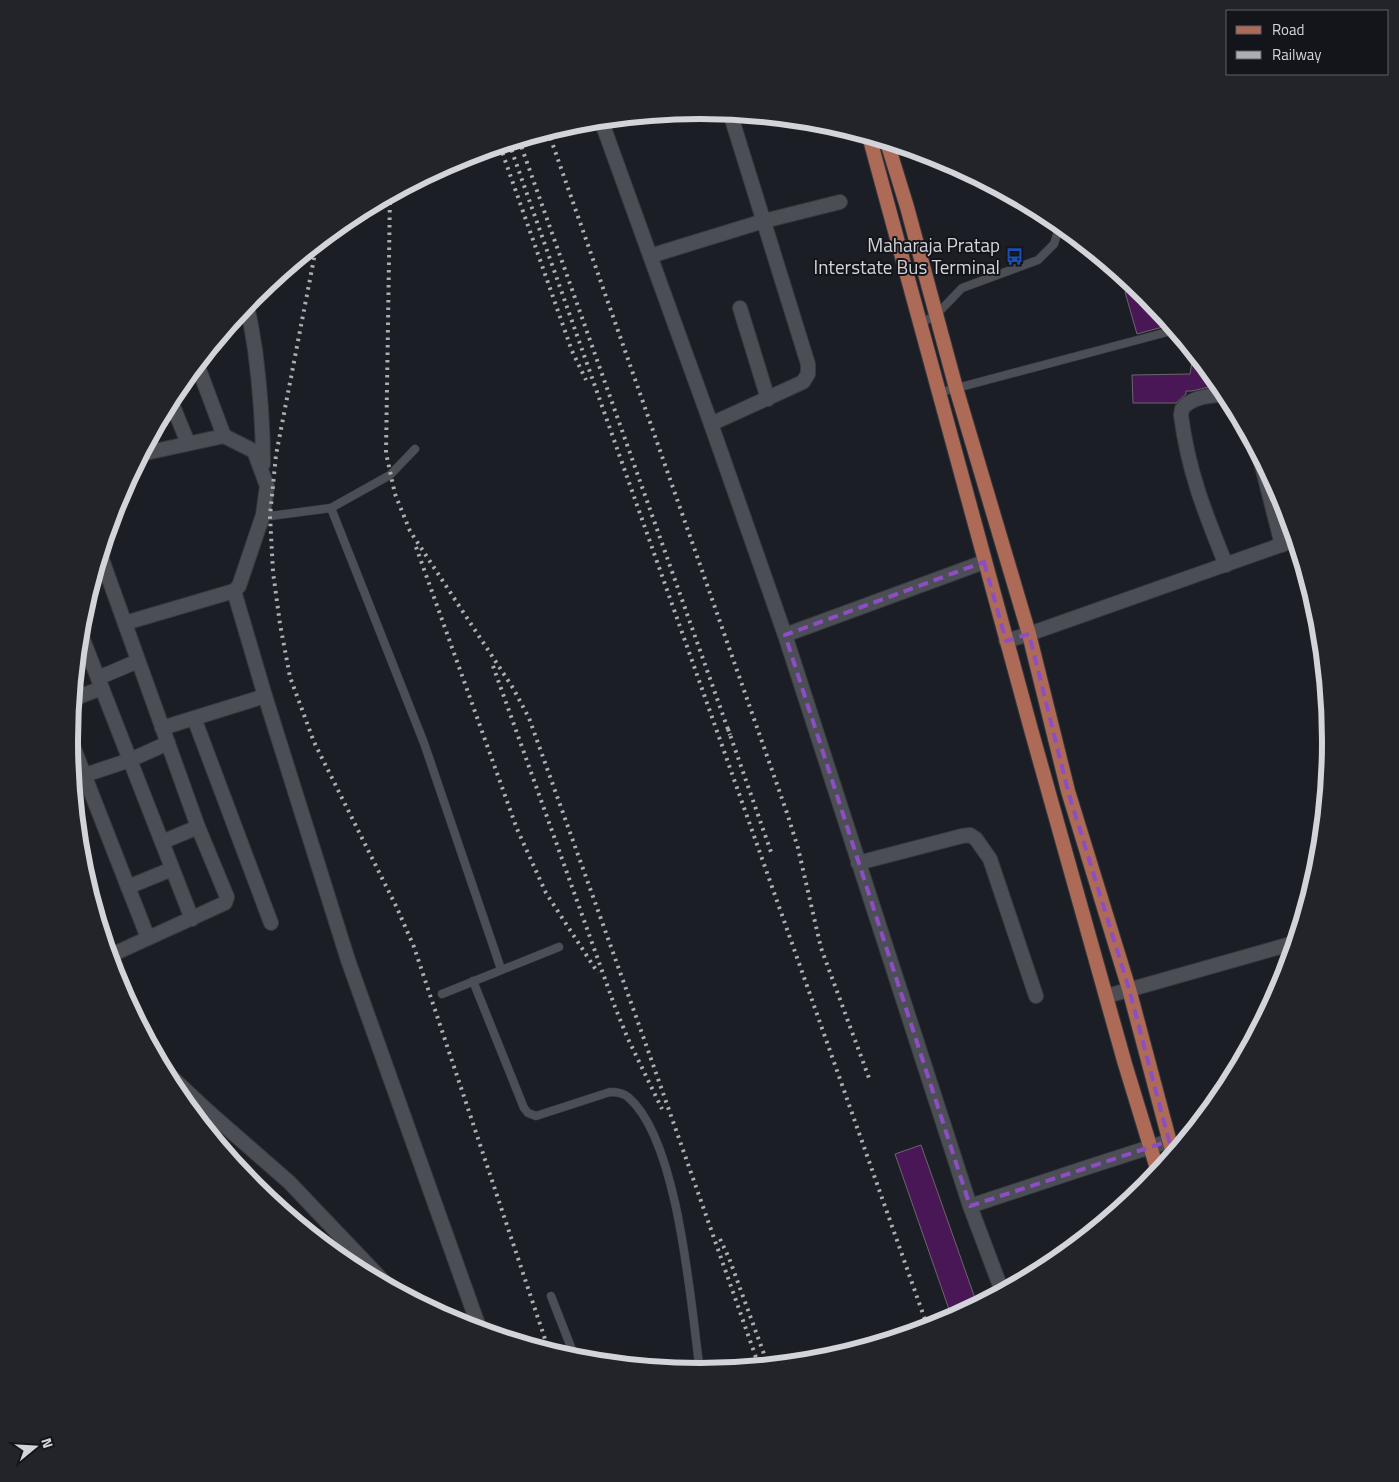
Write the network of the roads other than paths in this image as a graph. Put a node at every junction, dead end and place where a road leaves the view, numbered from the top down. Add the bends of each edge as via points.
1 (732, 120) edge
2 (603, 127) edge
3 (870, 143) edge
4 (889, 149) edge
5 (840, 202) dead end
6 (764, 221) junction
7 (1057, 233) edge
8 (650, 256) junction
9 (740, 308) dead end
10 (249, 313) edge
11 (936, 315) junction
12 (919, 324) junction
13 (1168, 332) edge
14 (200, 371) edge
15 (956, 388) junction
16 (938, 393) junction
17 (1217, 395) edge
18 (768, 399) junction
19 (174, 409) edge
20 (711, 424) junction
21 (224, 436) junction
22 (188, 444) junction
23 (414, 449) dead end
24 (149, 452) edge
25 (263, 473) junction
26 (331, 508) junction
27 (262, 515) junction
28 (1288, 542) edge
29 (984, 562) junction
30 (1226, 565) junction
31 (101, 574) edge
32 (234, 591) junction
33 (125, 623) junction
34 (1030, 634) junction
35 (785, 635) junction
36 (1006, 640) junction
37 (85, 645) edge
38 (138, 661) junction
39 (100, 683) junction
40 (79, 695) edge
41 (265, 696) junction
42 (194, 718) junction
43 (162, 728) junction
44 (168, 743) junction
45 (78, 759) edge
46 (130, 760) junction
47 (85, 775) junction
48 (198, 827) junction
49 (162, 842) junction
50 (858, 863) junction
51 (172, 869) junction
52 (128, 887) junction
53 (192, 919) junction
54 (271, 923) dead end
55 (148, 938) junction
56 (1286, 945) edge
57 (559, 947) dead end
58 (115, 953) edge
59 (502, 969) junction
60 (473, 981) junction
61 (1129, 989) junction
62 (442, 994) dead end
63 (1036, 996) dead end
64 (1107, 996) junction
65 (181, 1086) edge
66 (210, 1112) junction
67 (209, 1123) edge
68 (1151, 1147) junction
69 (1171, 1147) edge
70 (1170, 1148) edge
71 (1156, 1163) edge
72 (970, 1206) junction
73 (354, 1252) junction
74 (349, 1255) edge
75 (371, 1269) edge
76 (1000, 1285) edge
77 (551, 1296) dead end
78 (477, 1322) edge
79 (572, 1350) edge
80 (699, 1363) edge

1 - 6 street
2 - 8 street
3 - 12 main road
4 - 11 main road
5 - 6 street
6 - 8 street
6 - 18 street via 808,364 808,374 803,382
7 - 11 lane via 1054,244 1038,260 962,288
8 - 20 street
9 - 18 street
10 - 25 street via 262,408
11 - 12 lane
11 - 15 main road
12 - 16 main road
13 - 15 lane
14 - 21 street
15 - 16 lane
15 - 34 main road
16 - 29 main road
17 - 30 street via 1190,402 1182,408 1181,415 1197,493
18 - 20 street
19 - 22 street
20 - 35 street
21 - 22 street
21 - 25 street via 254,451
22 - 24 street
23 - 26 lane via 390,475
25 - 27 street via 267,486
26 - 27 lane
26 - 59 lane via 424,743
27 - 32 street via 239,586
28 - 30 street
29 - 35 street
29 - 36 main road
30 - 34 street
31 - 33 street
32 - 33 street
32 - 41 street
33 - 38 street
34 - 36 street
34 - 61 main road via 1068,791
35 - 50 street
36 - 64 main road
37 - 39 street
38 - 39 street
38 - 43 street
39 - 40 street
39 - 46 street
41 - 42 street
41 - 78 street via 348,960
42 - 43 street
42 - 54 street
43 - 44 street
44 - 46 street
44 - 48 street
45 - 47 street
46 - 47 street
46 - 49 street
47 - 52 street
48 - 49 street
48 - 53 street via 227,897 225,902
49 - 51 street
50 - 63 street via 962,836 970,835 976,839 990,859
50 - 72 street
51 - 52 street
51 - 53 street
52 - 55 street
53 - 55 street
55 - 58 street
56 - 61 street
57 - 59 lane
59 - 60 lane
60 - 62 lane
60 - 80 lane via 528,1113 536,1116 618,1092 627,1096 654,1134 680,1227
61 - 64 street
61 - 69 main road
64 - 68 main road
65 - 66 street
66 - 67 street
66 - 73 street via 289,1182
68 - 70 street
68 - 71 main road
68 - 72 street
72 - 76 street
73 - 74 street
73 - 75 street
77 - 79 lane

